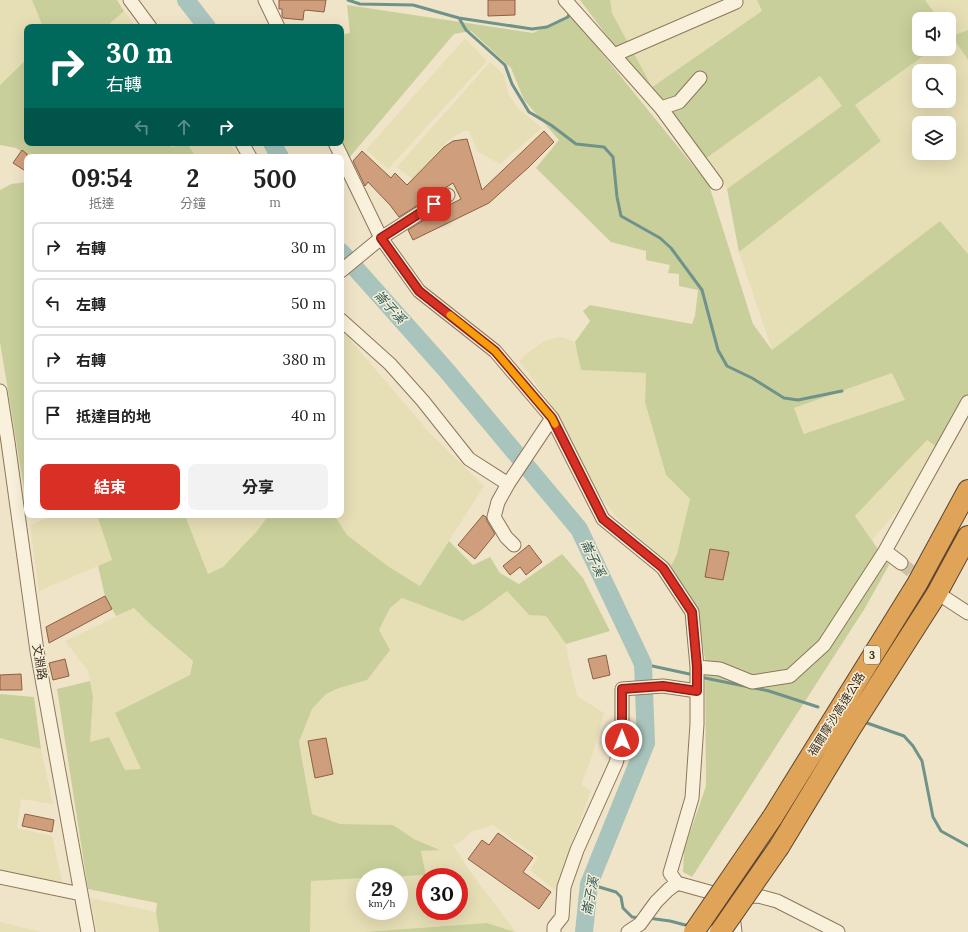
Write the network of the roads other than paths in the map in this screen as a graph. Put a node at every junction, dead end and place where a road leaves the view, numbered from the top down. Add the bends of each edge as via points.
1 (130, 0) edge
2 (265, 0) edge
3 (565, 0) edge
4 (736, 2) dead end
5 (148, 24) edge
6 (277, 24) edge
7 (614, 56) junction
8 (700, 78) dead end
9 (661, 108) junction
10 (344, 162) edge
11 (716, 183) dead end
12 (448, 195) dead end
13 (381, 238) junction
14 (344, 269) edge
15 (344, 323) edge
16 (0, 391) edge
17 (968, 402) edge
18 (552, 418) junction
19 (508, 484) junction
20 (968, 490) edge
21 (968, 536) edge
22 (514, 545) dead end
23 (885, 551) junction
24 (901, 563) tunnel mouth
25 (945, 598) tunnel mouth
26 (968, 613) edge
27 (697, 667) junction
28 (697, 691) junction
29 (0, 877) edge
30 (677, 883) junction
31 (82, 894) junction
32 (731, 898) junction
33 (88, 932) edge
34 (554, 932) edge
35 (628, 932) edge
36 (694, 932) edge
37 (720, 932) edge
38 (735, 932) edge
39 (838, 932) edge

1 - 5 street
2 - 6 street
3 - 7 street
4 - 7 street
7 - 9 street
8 - 9 street via 680,102
9 - 11 street
10 - 13 street
12 - 13 street
13 - 14 street
13 - 18 street via 419,291 495,351
15 - 19 street via 390,364 469,459
16 - 31 street, 文淵路 via 38,651
17 - 23 street
18 - 19 street
18 - 27 street via 603,519 663,568 692,612
19 - 22 street via 498,502 494,517
20 - 36 highway, 福爾摩沙高速公路 / 3, bridge via 917,584 772,818
21 - 37 highway, 福爾摩沙高速公路 / 3, bridge via 936,595 779,847
23 - 24 street
23 - 27 street via 824,645 790,676 752,682 720,669
25 - 26 street
27 - 28 street
28 - 30 street via 692,798 670,873
28 - 34 street via 663,686 622,689 622,740 616,763 577,850 564,887 562,917 554,927
29 - 31 street
30 - 32 street
30 - 35 street via 656,902 640,924
31 - 33 street, 文淵路
32 - 38 street
32 - 39 street via 758,896 777,901

